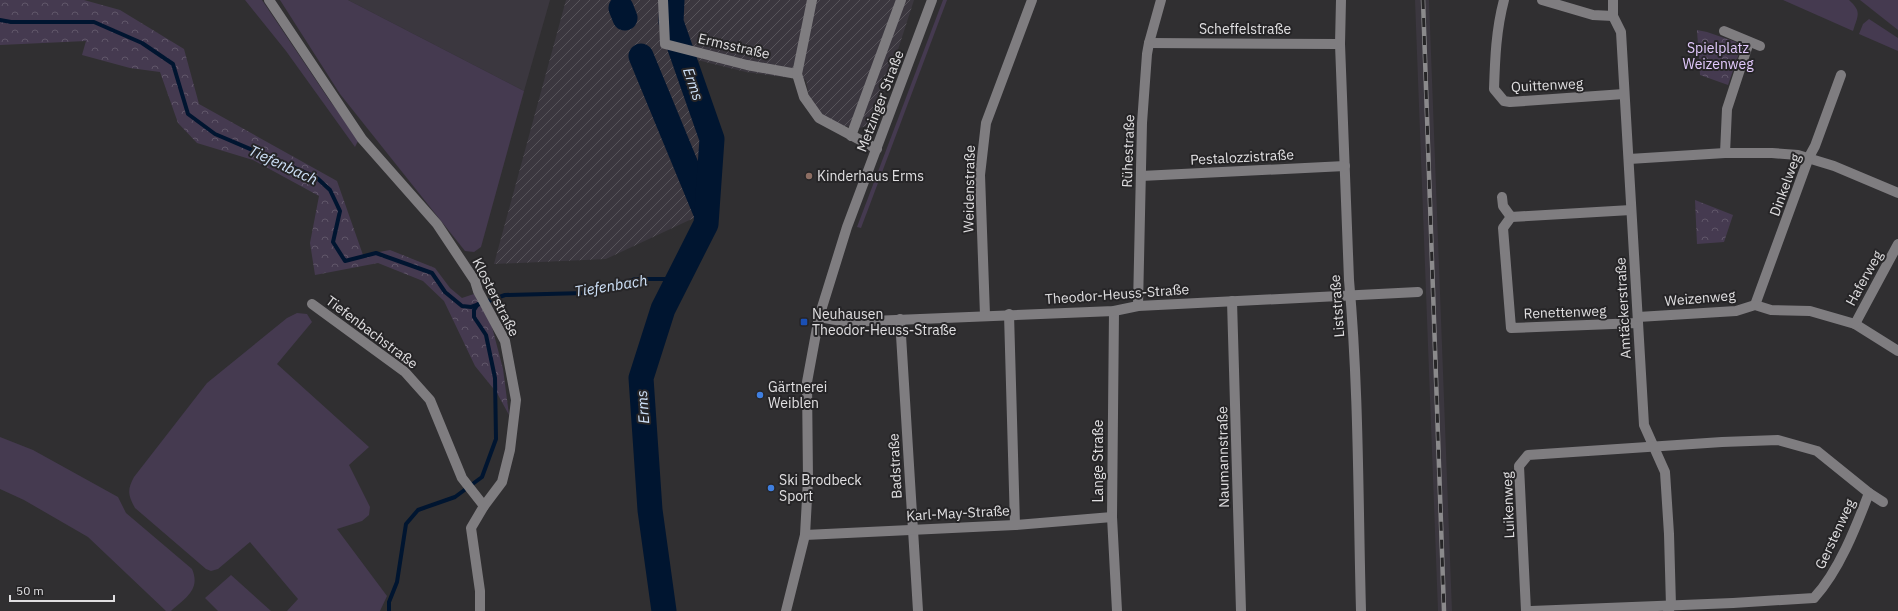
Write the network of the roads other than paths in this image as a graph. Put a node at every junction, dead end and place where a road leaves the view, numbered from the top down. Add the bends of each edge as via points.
1 (269, 0) edge
2 (662, 0) edge
3 (812, 0) edge
4 (901, 0) edge
5 (932, 0) edge
6 (1032, 0) edge
7 (1161, 0) edge
8 (1341, 0) edge
9 (1504, 0) edge
10 (1542, 0) edge
11 (1613, 0) edge
12 (1613, 16) junction
13 (1724, 31) dead end
14 (1749, 42) junction
15 (1149, 43) junction
16 (1340, 44) junction
17 (1760, 46) dead end
18 (797, 74) junction
19 (1841, 75) dead end
20 (1624, 94) junction
21 (851, 136) junction
22 (877, 149) junction
23 (1725, 153) junction
24 (1809, 158) junction
25 (1629, 159) junction
26 (1345, 166) junction
27 (1141, 176) junction
28 (1898, 193) edge
29 (1502, 198) dead end
30 (1631, 210) junction
31 (1511, 217) junction
32 (1898, 244) edge
33 (1418, 292) dead end
34 (1350, 295) junction
35 (1232, 301) junction
36 (312, 304) dead end
37 (1756, 305) junction
38 (1138, 306) junction
39 (1114, 311) junction
40 (1009, 314) junction
41 (985, 315) junction
42 (819, 317) junction
43 (900, 319) junction
44 (1638, 320) junction
45 (1855, 324) junction
46 (1898, 351) edge
47 (1655, 447) junction
48 (1869, 493) junction
49 (1883, 502) dead end
50 (480, 503) junction
51 (1112, 517) junction
52 (1015, 525) junction
53 (913, 530) junction
54 (805, 535) junction
55 (1669, 608) edge
56 (480, 611) edge
57 (786, 611) edge
58 (918, 611) edge
59 (1117, 611) edge
60 (1241, 611) edge
61 (1361, 611) edge
62 (1526, 611) edge
63 (1531, 611) edge

1 - 50 street, Klosterstraße via 362,139 437,224 475,281 505,341 516,400 510,450 502,482
2 - 18 street, Ermsstraße via 665,44 747,65
3 - 18 street
4 - 21 street
5 - 22 street, Metzinger Straße
6 - 41 street, Weidenstraße via 986,123 980,175
7 - 15 street, Rühestraße
8 - 16 street, Liststraße
9 - 20 street, Quittenweg via 1495,49 1494,89 1504,101
10 - 12 street via 1593,16
11 - 12 street, Amtäckerstraße
12 - 20 street, Amtäckerstraße via 1621,32
13 - 14 street
14 - 17 street
14 - 23 street via 1727,109
15 - 16 street, Scheffelstraße
15 - 27 street, Rühestraße via 1142,123
16 - 26 street, Liststraße
18 - 21 street via 804,97 819,118
19 - 24 street, Dinkelweg
20 - 25 street, Amtäckerstraße
21 - 22 street
22 - 42 street, Metzinger Straße via 847,227
23 - 24 street via 1772,153
23 - 25 street
24 - 28 street
24 - 37 street, Dinkelweg
25 - 30 street, Amtäckerstraße
26 - 27 street, Pestalozzistraße
26 - 34 street, Liststraße
27 - 38 street, Rühestraße
29 - 31 street via 1503,206
30 - 31 street
30 - 44 street, Amtäckerstraße
31 - 44 street, Renettenweg via 1503,228 1511,328
32 - 45 street, Haferweg
33 - 34 street, Theodor-Heuss-Straße
34 - 35 street, Theodor-Heuss-Straße
34 - 61 street, Liststraße via 1356,387
35 - 38 street, Theodor-Heuss-Straße
35 - 60 street, Naumannstraße
36 - 50 street, Tiefenbachstraße via 405,372 425,394 432,404 462,478
37 - 44 street, Weizenweg via 1736,311
37 - 45 street, Weizenweg via 1771,310 1810,311
38 - 39 street, Theodor-Heuss-Straße
39 - 40 street, Theodor-Heuss-Straße
39 - 51 street, Lange Straße
40 - 41 street, Theodor-Heuss-Straße
40 - 52 street
41 - 43 street, Theodor-Heuss-Straße
42 - 43 street, Theodor-Heuss-Straße via 847,322
42 - 54 street, Metzinger Straße via 807,382 808,480
43 - 53 street, Badstraße
44 - 47 street, Amtäckerstraße via 1644,425
45 - 46 street, Weizenweg
47 - 48 street, Gerstenweg via 1778,440 1818,451
47 - 55 street, Amtäckerstraße via 1665,472 1669,534
47 - 62 street, Luikenweg via 1528,455 1519,466
48 - 49 street
48 - 55 street, Gerstenweg via 1831,575 1814,598
50 - 56 street, Klosterstraße via 471,528 480,591
51 - 52 street, Karl-May-Straße
51 - 59 street, Lange Straße
52 - 53 street, Karl-May-Straße
53 - 54 street, Karl-May-Straße
53 - 58 street, Badstraße
54 - 57 street, Metzinger Straße
55 - 63 street

